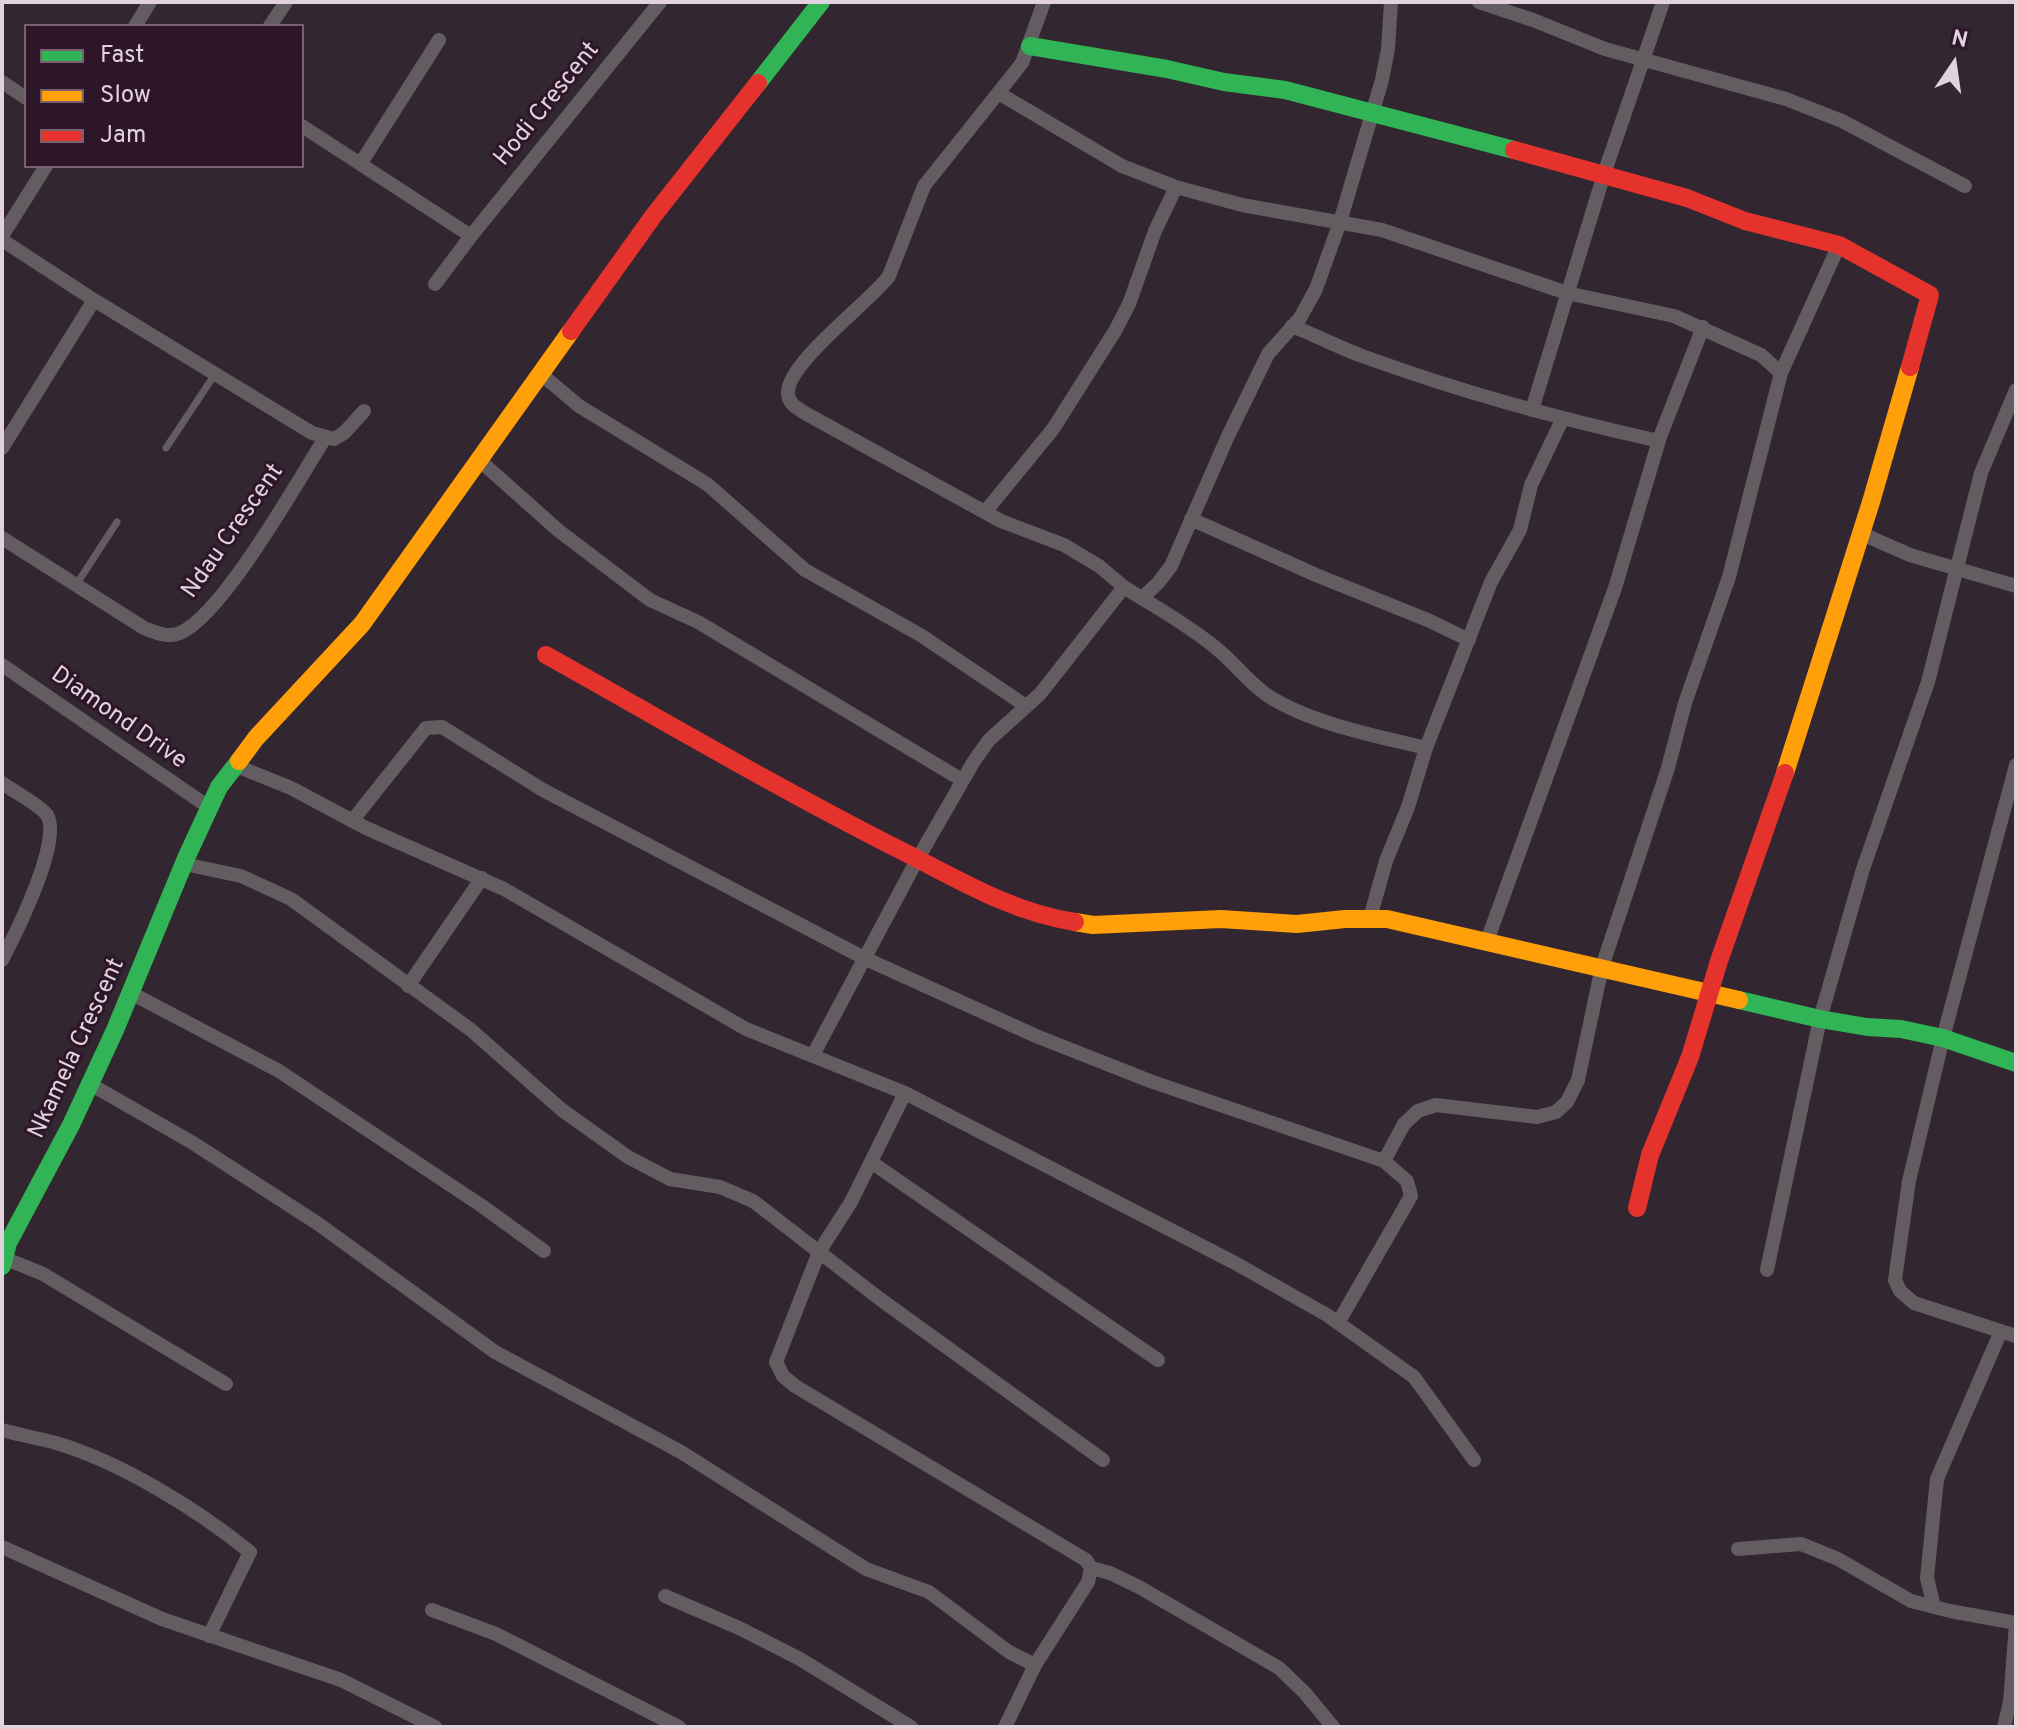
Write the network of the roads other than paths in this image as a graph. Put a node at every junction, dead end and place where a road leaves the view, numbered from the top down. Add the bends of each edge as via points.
1 (150, 2) edge
2 (286, 2) edge
3 (660, 2) edge
4 (821, 2) edge
5 (1044, 2) edge
6 (1391, 2) edge
7 (1479, 2) edge
8 (1663, 2) edge
9 (140, 24) edge
10 (271, 24) edge
11 (439, 40) dead end
12 (1030, 46) junction
13 (1646, 59) junction
14 (2, 82) edge
15 (1000, 94) junction
16 (24, 97) edge
17 (1372, 112) junction
18 (304, 127) edge
19 (361, 163) junction
20 (45, 168) edge
21 (1604, 174) junction
22 (1965, 186) dead end
23 (1176, 187) junction
24 (1340, 222) junction
25 (471, 236) junction
26 (2, 238) edge
27 (1839, 245) junction
28 (435, 284) dead end
29 (1567, 293) junction
30 (94, 300) junction
31 (1292, 326) junction
32 (1703, 327) junction
33 (540, 373) junction
34 (1781, 373) junction
35 (215, 374) junction
36 (2016, 390) edge
37 (1532, 410) junction
38 (364, 411) dead end
39 (1562, 420) junction
40 (325, 438) junction
41 (1659, 441) junction
42 (2, 448) edge
43 (166, 448) dead end
44 (478, 459) junction
45 (985, 512) junction
46 (1191, 519) junction
47 (117, 522) dead end
48 (1860, 533) junction
49 (2, 538) edge
50 (1956, 568) junction
51 (76, 585) junction
52 (2016, 586) edge
53 (1124, 587) junction
54 (1142, 598) junction
55 (1469, 640) junction
56 (546, 655) dead end
57 (2, 665) edge
58 (1026, 706) junction
59 (1426, 748) junction
60 (234, 765) junction
61 (2016, 765) edge
62 (962, 780) junction
63 (2, 783) edge
64 (210, 808) junction
65 (352, 821) junction
66 (185, 860) junction
67 (917, 860) junction
68 (482, 878) junction
69 (1370, 918) junction
70 (1487, 941) junction
71 (866, 959) junction
72 (2, 960) edge
73 (1602, 967) junction
74 (408, 986) junction
75 (1710, 992) junction
76 (131, 993) junction
77 (1820, 1019) junction
78 (1943, 1038) junction
79 (813, 1055) junction
80 (2016, 1063) edge
81 (90, 1084) junction
82 (905, 1093) junction
83 (1384, 1161) junction
84 (871, 1162) junction
85 (1637, 1208) dead end
86 (544, 1251) dead end
87 (819, 1252) junction
88 (3, 1262) edge
89 (1767, 1270) dead end
90 (1338, 1323) junction
91 (2009, 1333) edge
92 (1158, 1360) dead end
93 (226, 1384) dead end
94 (2, 1430) edge
95 (1103, 1460) dead end
96 (1474, 1460) dead end
97 (2, 1547) edge
98 (1738, 1549) dead end
99 (1091, 1568) junction
100 (665, 1596) dead end
101 (1934, 1607) junction
102 (432, 1610) dead end
103 (209, 1636) junction
104 (1035, 1665) junction
105 (429, 1726) edge
106 (679, 1727) edge
107 (911, 1727) edge
108 (1005, 1727) edge
109 (1333, 1727) edge
110 (2004, 1727) edge

1 - 9 street
2 - 10 street
3 - 25 street, Hodi Crescent
4 - 33 street, Nkamela Crescent via 702,150
5 - 12 street
6 - 17 street via 1388,49
7 - 13 street
8 - 13 street
11 - 19 street
12 - 15 street
12 - 17 street via 1285,90
13 - 21 street
13 - 22 street via 1786,99 1842,121
14 - 16 street
15 - 23 street via 1122,166
15 - 45 street via 924,186 882,286 833,329 787,392 792,405 803,412
17 - 21 street
17 - 24 street
18 - 19 street
19 - 25 street
20 - 26 street
21 - 27 street via 1745,221
21 - 29 street
23 - 24 street
23 - 45 street via 1129,304 1099,358 1053,429
24 - 29 street via 1382,230
24 - 31 street via 1316,289
25 - 28 street, Hodi Crescent
26 - 30 street
27 - 34 street
27 - 48 street via 1930,295
29 - 32 street
29 - 37 street
30 - 35 street
30 - 42 street
31 - 37 street via 1364,357
31 - 46 street via 1268,354
32 - 34 street via 1761,355
32 - 41 street
33 - 44 street, Nkamela Crescent
33 - 58 street via 579,406 707,484 805,570 922,636
34 - 73 street via 1729,577
35 - 40 street
35 - 43 lane
36 - 50 street via 1981,473
37 - 39 street
38 - 40 street, Ndau Crescent via 344,433
39 - 41 street
39 - 55 street via 1531,485 1520,530 1491,582
40 - 51 street, Ndau Crescent via 228,588 177,635 144,628
41 - 70 street via 1615,588
44 - 60 street, Nkamela Crescent via 362,624
44 - 62 street via 559,531 650,600 698,622
45 - 53 street via 1064,545
46 - 54 street via 1171,566
46 - 55 street
47 - 51 lane
48 - 50 street
48 - 75 street
49 - 51 street, Ndau Crescent
50 - 52 street
50 - 77 street via 1928,682 1863,869
53 - 54 street
53 - 58 street
54 - 59 street via 1197,633 1261,691 1285,705
55 - 59 street
56 - 67 street
57 - 64 street, Diamond Drive
58 - 62 street via 989,740
59 - 69 street
60 - 64 street, Nkamela Crescent
60 - 65 street
61 - 78 street
62 - 67 street
63 - 72 street via 45,813 50,826 35,892
64 - 66 street, Nkamela Crescent
65 - 68 street
65 - 71 street via 426,728 442,727 543,790
66 - 74 street via 241,876 291,899
66 - 76 street, Nkamela Crescent
67 - 69 street via 1042,917 1077,924 1221,919 1297,924
67 - 71 street
68 - 74 street
68 - 79 street via 746,1029
69 - 70 street
70 - 73 street
71 - 79 street
71 - 83 street via 1150,1081
73 - 75 street
73 - 83 street via 1578,1080 1556,1112 1537,1117 1436,1105 1418,1111 1404,1124
74 - 87 street via 628,1157 670,1179 720,1187 753,1201
75 - 77 street
75 - 85 street via 1650,1155
76 - 81 street, Nkamela Crescent
76 - 86 street via 279,1071
77 - 78 street
77 - 89 street
78 - 80 street
78 - 91 street via 1909,1181 1895,1280 1914,1303
79 - 82 street
81 - 88 street, Nkamela Crescent
81 - 104 street via 317,1223 495,1352 681,1452 866,1569 929,1592 1009,1652
82 - 84 street
82 - 90 street via 1235,1263
83 - 90 street via 1407,1181 1411,1196
84 - 87 street
84 - 92 street
87 - 95 street
87 - 99 street via 776,1362 783,1376 1078,1555
88 - 93 street via 43,1274
90 - 96 street via 1414,1377
91 - 101 street via 1937,1479 1927,1578
94 - 103 street via 59,1444 141,1479 250,1552
97 - 103 street
98 - 101 street via 1801,1544 1911,1601
99 - 104 street via 1088,1582
99 - 109 street via 1139,1587 1279,1668
100 - 107 street via 800,1659
101 - 110 street via 2016,1623
102 - 106 street via 496,1634
103 - 105 street via 341,1680
104 - 108 street

